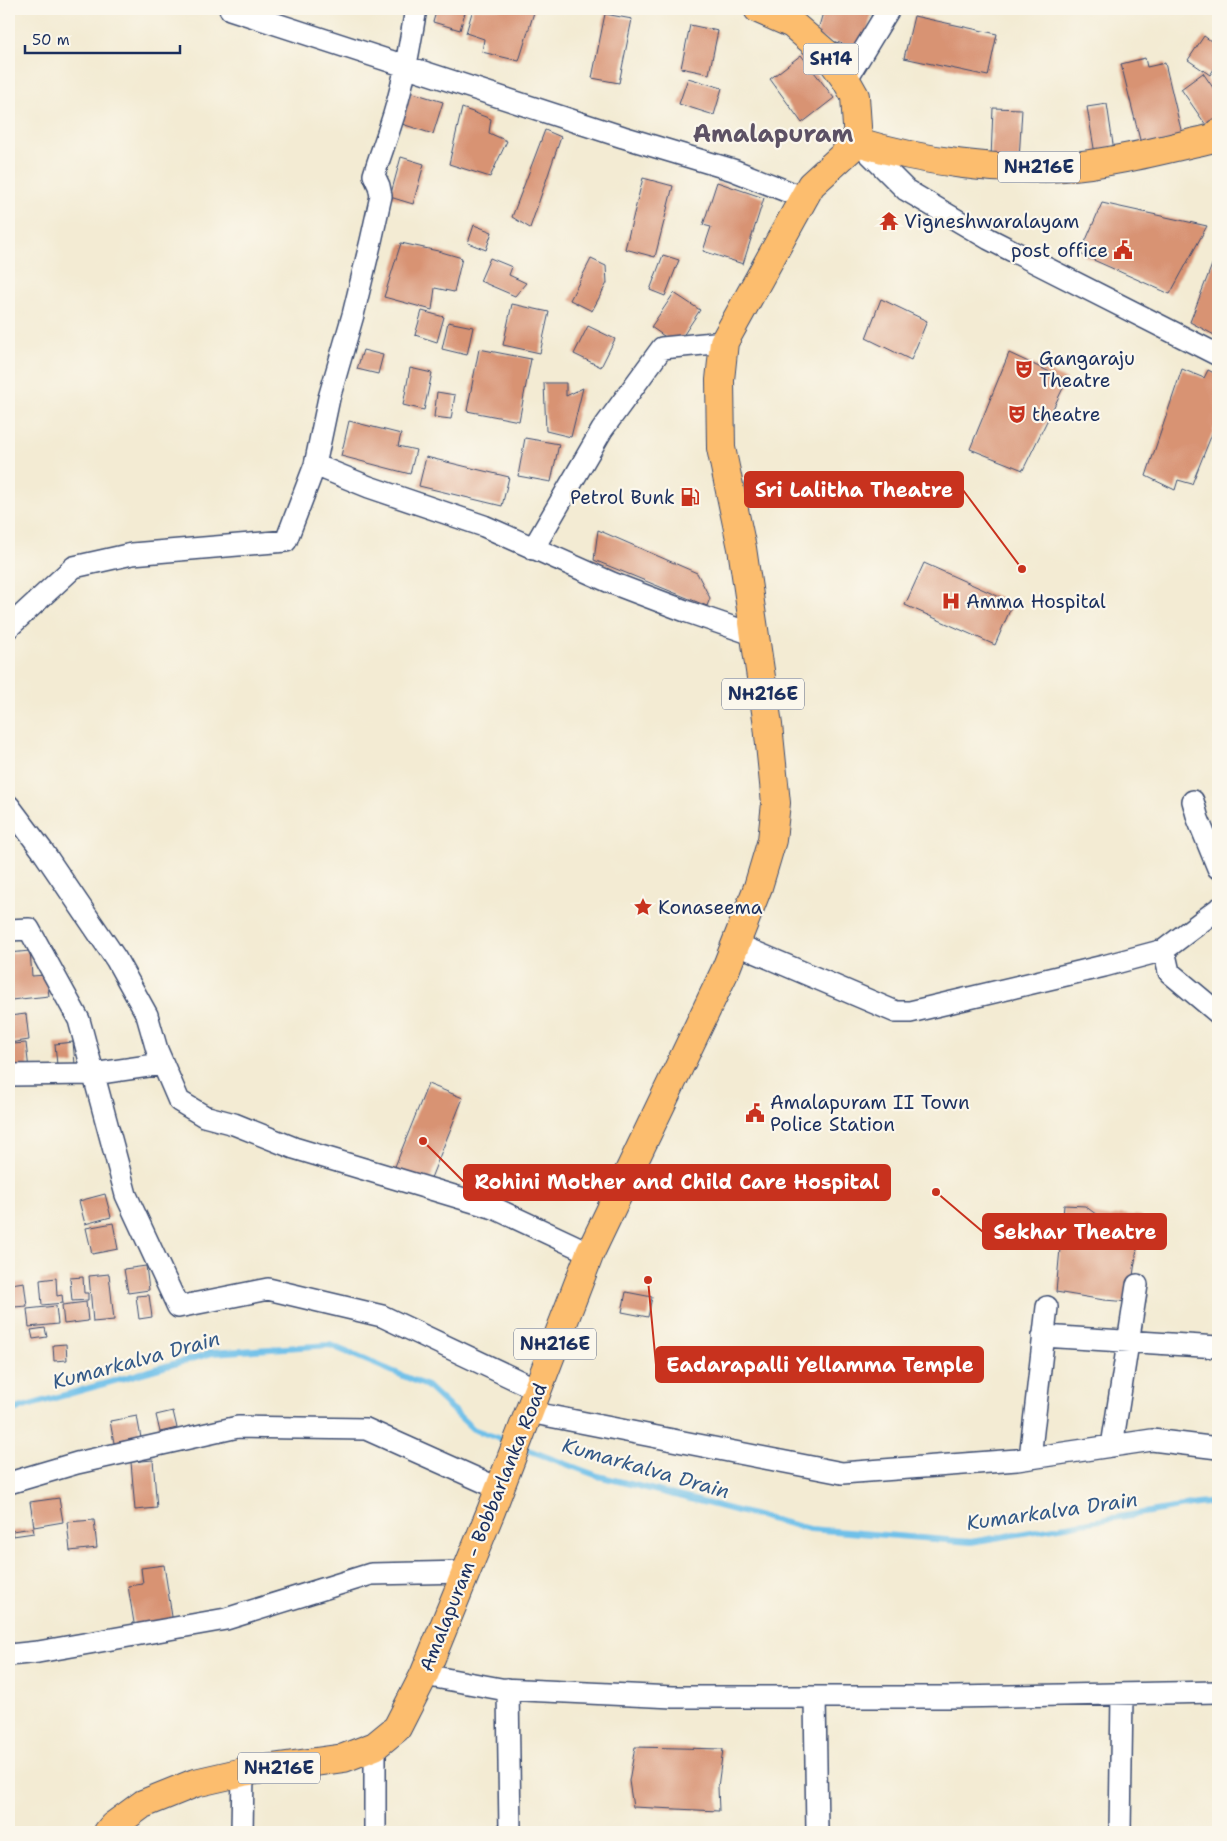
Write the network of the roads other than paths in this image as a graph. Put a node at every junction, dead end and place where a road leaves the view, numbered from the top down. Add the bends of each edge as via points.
1 (230, 9) edge
2 (416, 9) edge
3 (758, 9) edge
4 (889, 9) edge
5 (405, 66) junction
6 (846, 80) junction
7 (1218, 133) edge
8 (858, 142) junction
9 (804, 198) junction
10 (724, 342) junction
11 (1218, 355) edge
12 (315, 465) junction
13 (533, 549) junction
14 (9, 627) edge
15 (755, 635) junction
16 (1193, 801) dead end
17 (9, 806) edge
18 (1218, 868) edge
19 (1218, 909) edge
20 (9, 930) edge
21 (736, 944) junction
22 (1164, 950) junction
23 (1218, 1013) edge
24 (162, 1064) junction
25 (93, 1074) junction
26 (9, 1075) edge
27 (590, 1253) junction
28 (1138, 1285) dead end
29 (1047, 1307) dead end
30 (1043, 1336) junction
31 (1129, 1342) junction
32 (1218, 1347) edge
33 (525, 1423) junction
34 (1112, 1446) junction
35 (1218, 1448) edge
36 (1030, 1458) junction
37 (9, 1484) edge
38 (500, 1488) junction
39 (466, 1572) junction
40 (9, 1655) edge
41 (424, 1675) junction
42 (508, 1689) junction
43 (1218, 1692) edge
44 (1122, 1694) junction
45 (815, 1697) junction
46 (376, 1746) junction
47 (243, 1772) junction
48 (108, 1832) edge
49 (242, 1832) edge
50 (374, 1832) edge
51 (510, 1832) edge
52 (817, 1832) edge
53 (1120, 1832) edge

1 - 5 street
2 - 5 street
3 - 6 main road, SH14 via 792,24 828,56
4 - 6 street
5 - 9 street via 733,170
5 - 12 street via 374,175 381,196
6 - 8 main road, SH14 via 855,96
7 - 8 main road, NH216E via 1214,138 1143,154 1065,167 993,167 891,152
8 - 9 main road, Amalapuram - Bobbarlanka Road / NH216E via 811,185
8 - 11 street via 906,190 989,238
9 - 10 main road, Amalapuram - Bobbarlanka Road / NH216E
10 - 13 street via 662,348 602,430
10 - 15 main road, Amalapuram - Bobbarlanka Road / NH216E via 720,380 721,448 742,548
12 - 13 street via 484,526
12 - 14 street via 286,541 132,554 74,567
13 - 15 street via 612,583
15 - 21 main road, Amalapuram - Bobbarlanka Road / NH216E via 776,803 772,840
16 - 18 street
17 - 24 street via 116,959 147,1015
19 - 22 street
20 - 25 street via 29,929 79,1020
21 - 22 street via 896,1012 910,1012
21 - 27 main road, Amalapuram - Bobbarlanka Road / NH216E
22 - 23 street via 1169,972
24 - 25 street
24 - 27 street via 179,1101 204,1116 234,1124 294,1148 494,1208
25 - 26 street
25 - 33 street via 126,1195 178,1307 268,1289 382,1316
27 - 33 main road, Amalapuram - Bobbarlanka Road / NH216E
28 - 31 street
29 - 30 street
30 - 31 street
30 - 36 street
31 - 32 street
31 - 34 street
33 - 36 street via 842,1472
33 - 38 main road, Amalapuram - Bobbarlanka Road / NH216E
34 - 35 street via 1152,1440
34 - 36 street
37 - 38 street via 77,1463 238,1427 366,1429
38 - 39 main road, Amalapuram - Bobbarlanka Road / NH216E
39 - 40 street via 371,1574 226,1619
39 - 41 main road, Amalapuram - Bobbarlanka Road / NH216E
41 - 42 street
41 - 46 main road, Amalapuram - Bobbarlanka Road / NH216E via 397,1728
42 - 45 street via 673,1697
42 - 51 street
43 - 44 street
44 - 45 street
44 - 53 street
45 - 52 street
46 - 47 main road, Amalapuram - Bobbarlanka Road / NH216E via 344,1758
46 - 50 street
47 - 48 main road, Amalapuram - Bobbarlanka Road / NH216E via 195,1783 142,1804
47 - 49 street

